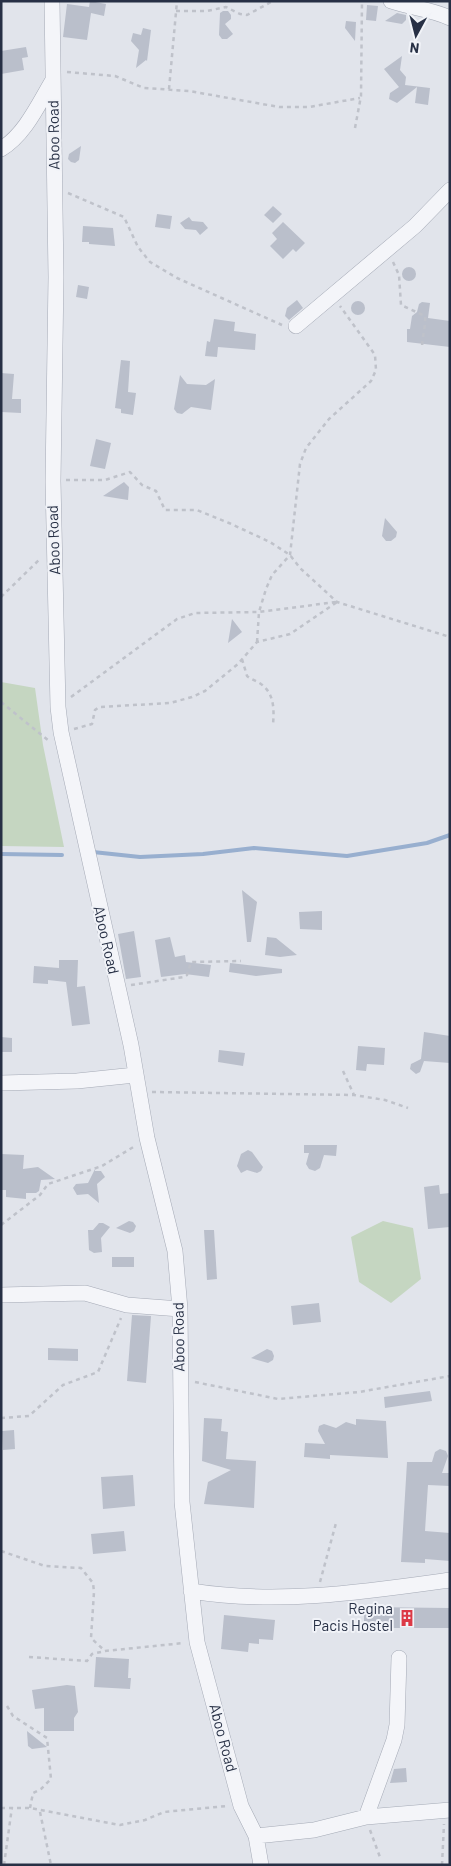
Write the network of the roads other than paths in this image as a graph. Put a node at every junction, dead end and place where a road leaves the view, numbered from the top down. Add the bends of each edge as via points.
1 (52, 1) edge
2 (391, 1) edge
3 (450, 18) edge
4 (54, 76) junction
5 (1, 149) edge
6 (450, 190) edge
7 (296, 326) road end
8 (134, 1075) junction
9 (1, 1083) edge
10 (1, 1295) edge
11 (180, 1309) junction
12 (450, 1580) edge
13 (191, 1591) junction
14 (398, 1658) dead end
15 (447, 1810) edge
16 (366, 1817) junction
17 (256, 1836) junction
18 (261, 1865) edge

1 - 4 street, Aboo Road
2 - 3 street via 410,8 434,10
4 - 5 street via 21,131
4 - 8 street, Aboo Road via 52,481 58,707 63,749 131,1045
6 - 7 street via 415,226
8 - 9 street via 78,1081
8 - 11 street, Aboo Road via 175,1251
10 - 11 street via 85,1294 127,1305
11 - 13 street, Aboo Road via 182,1502
12 - 13 street via 320,1596 253,1598
13 - 17 street, Aboo Road via 198,1642 241,1806
14 - 16 street via 394,1740
15 - 16 street
16 - 17 street via 314,1830
17 - 18 street, Aboo Road

